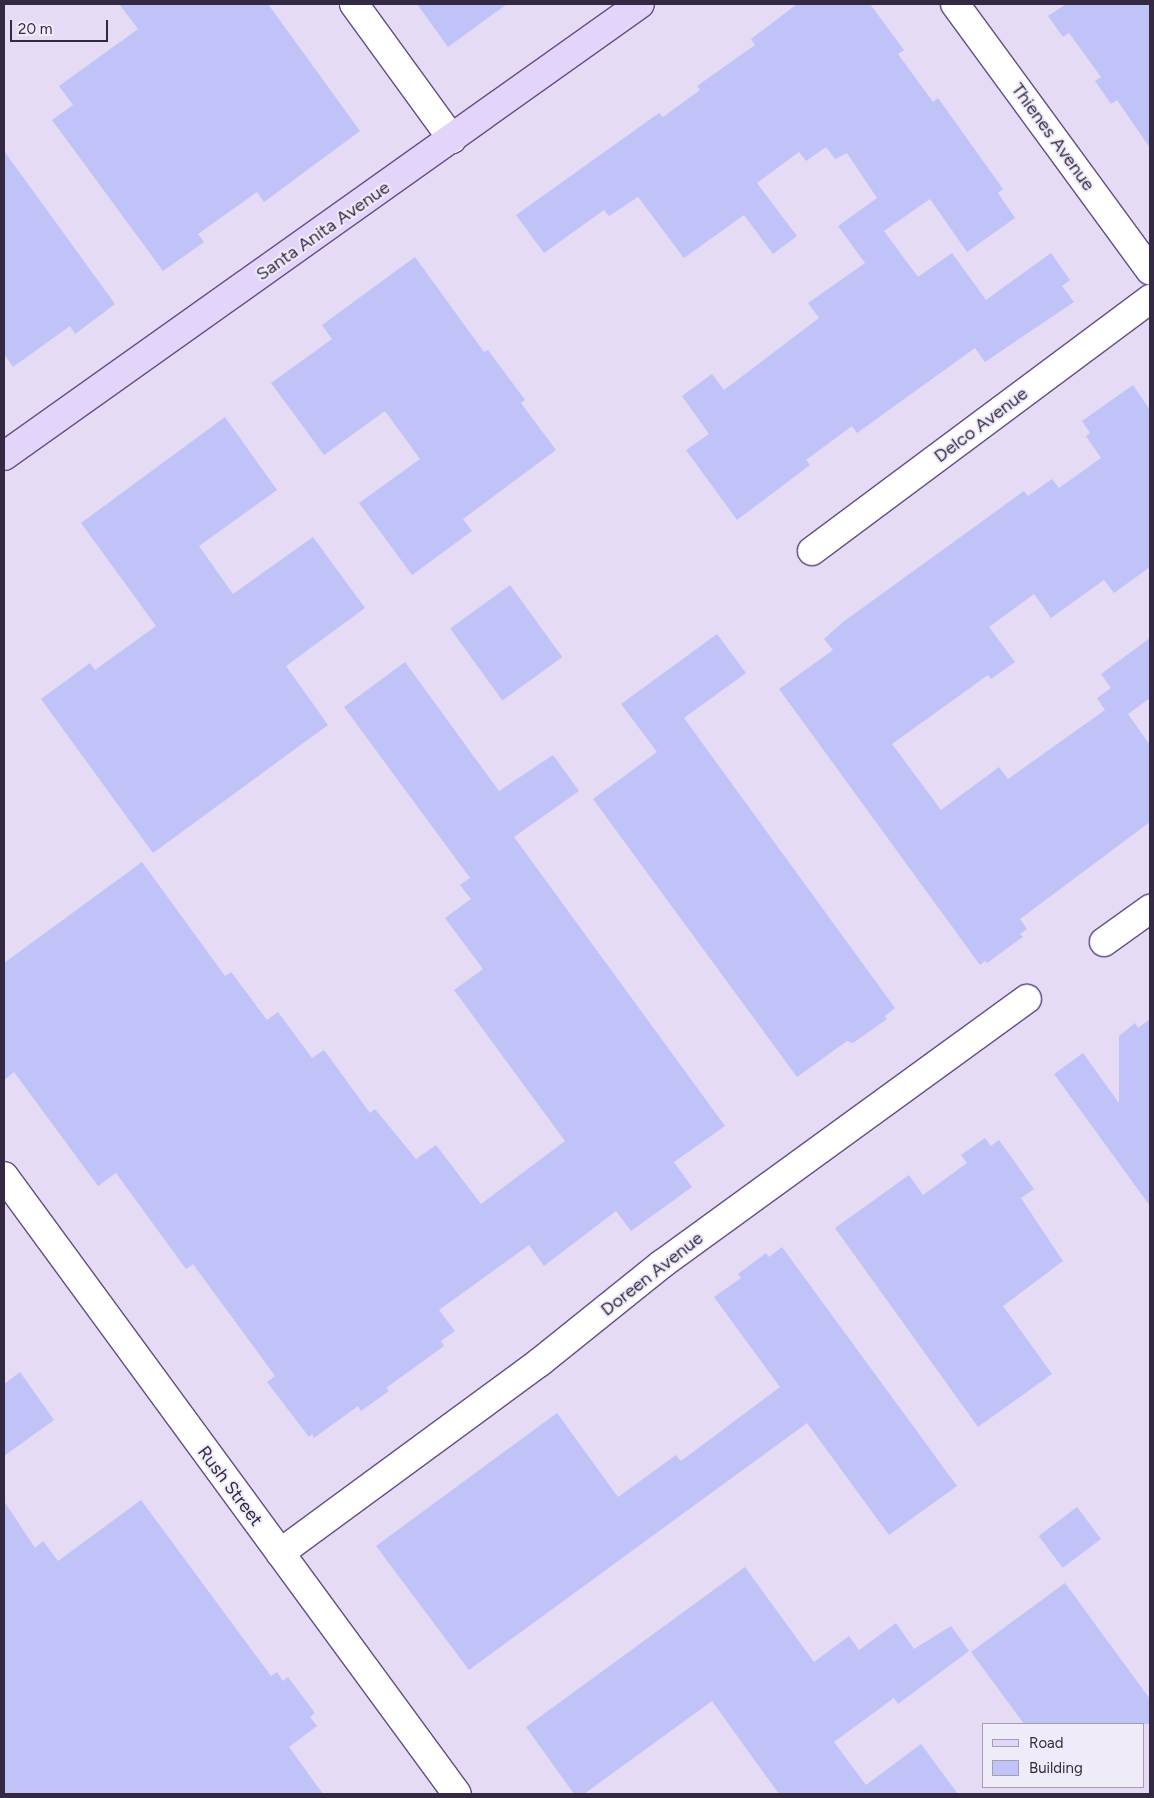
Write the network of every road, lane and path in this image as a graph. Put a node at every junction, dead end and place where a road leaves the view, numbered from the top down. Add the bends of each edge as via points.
1 (354, 4) edge
2 (640, 4) edge
3 (955, 4) edge
4 (452, 140) junction
5 (1150, 270) edge
6 (1150, 299) edge
7 (4, 456) edge
8 (812, 550) dead end
9 (1150, 909) edge
10 (1104, 942) dead end
11 (1027, 999) dead end
12 (4, 1176) edge
13 (280, 1553) junction
14 (457, 1794) edge

1 - 4 street
2 - 4 main road, Santa Anita Avenue
3 - 5 street, Thienes Avenue
4 - 7 main road, Santa Anita Avenue
6 - 8 street, Delco Avenue
9 - 10 street
11 - 13 street, Doreen Avenue via 662,1264 540,1362
12 - 13 street, Rush Street
13 - 14 street, Rush Street

